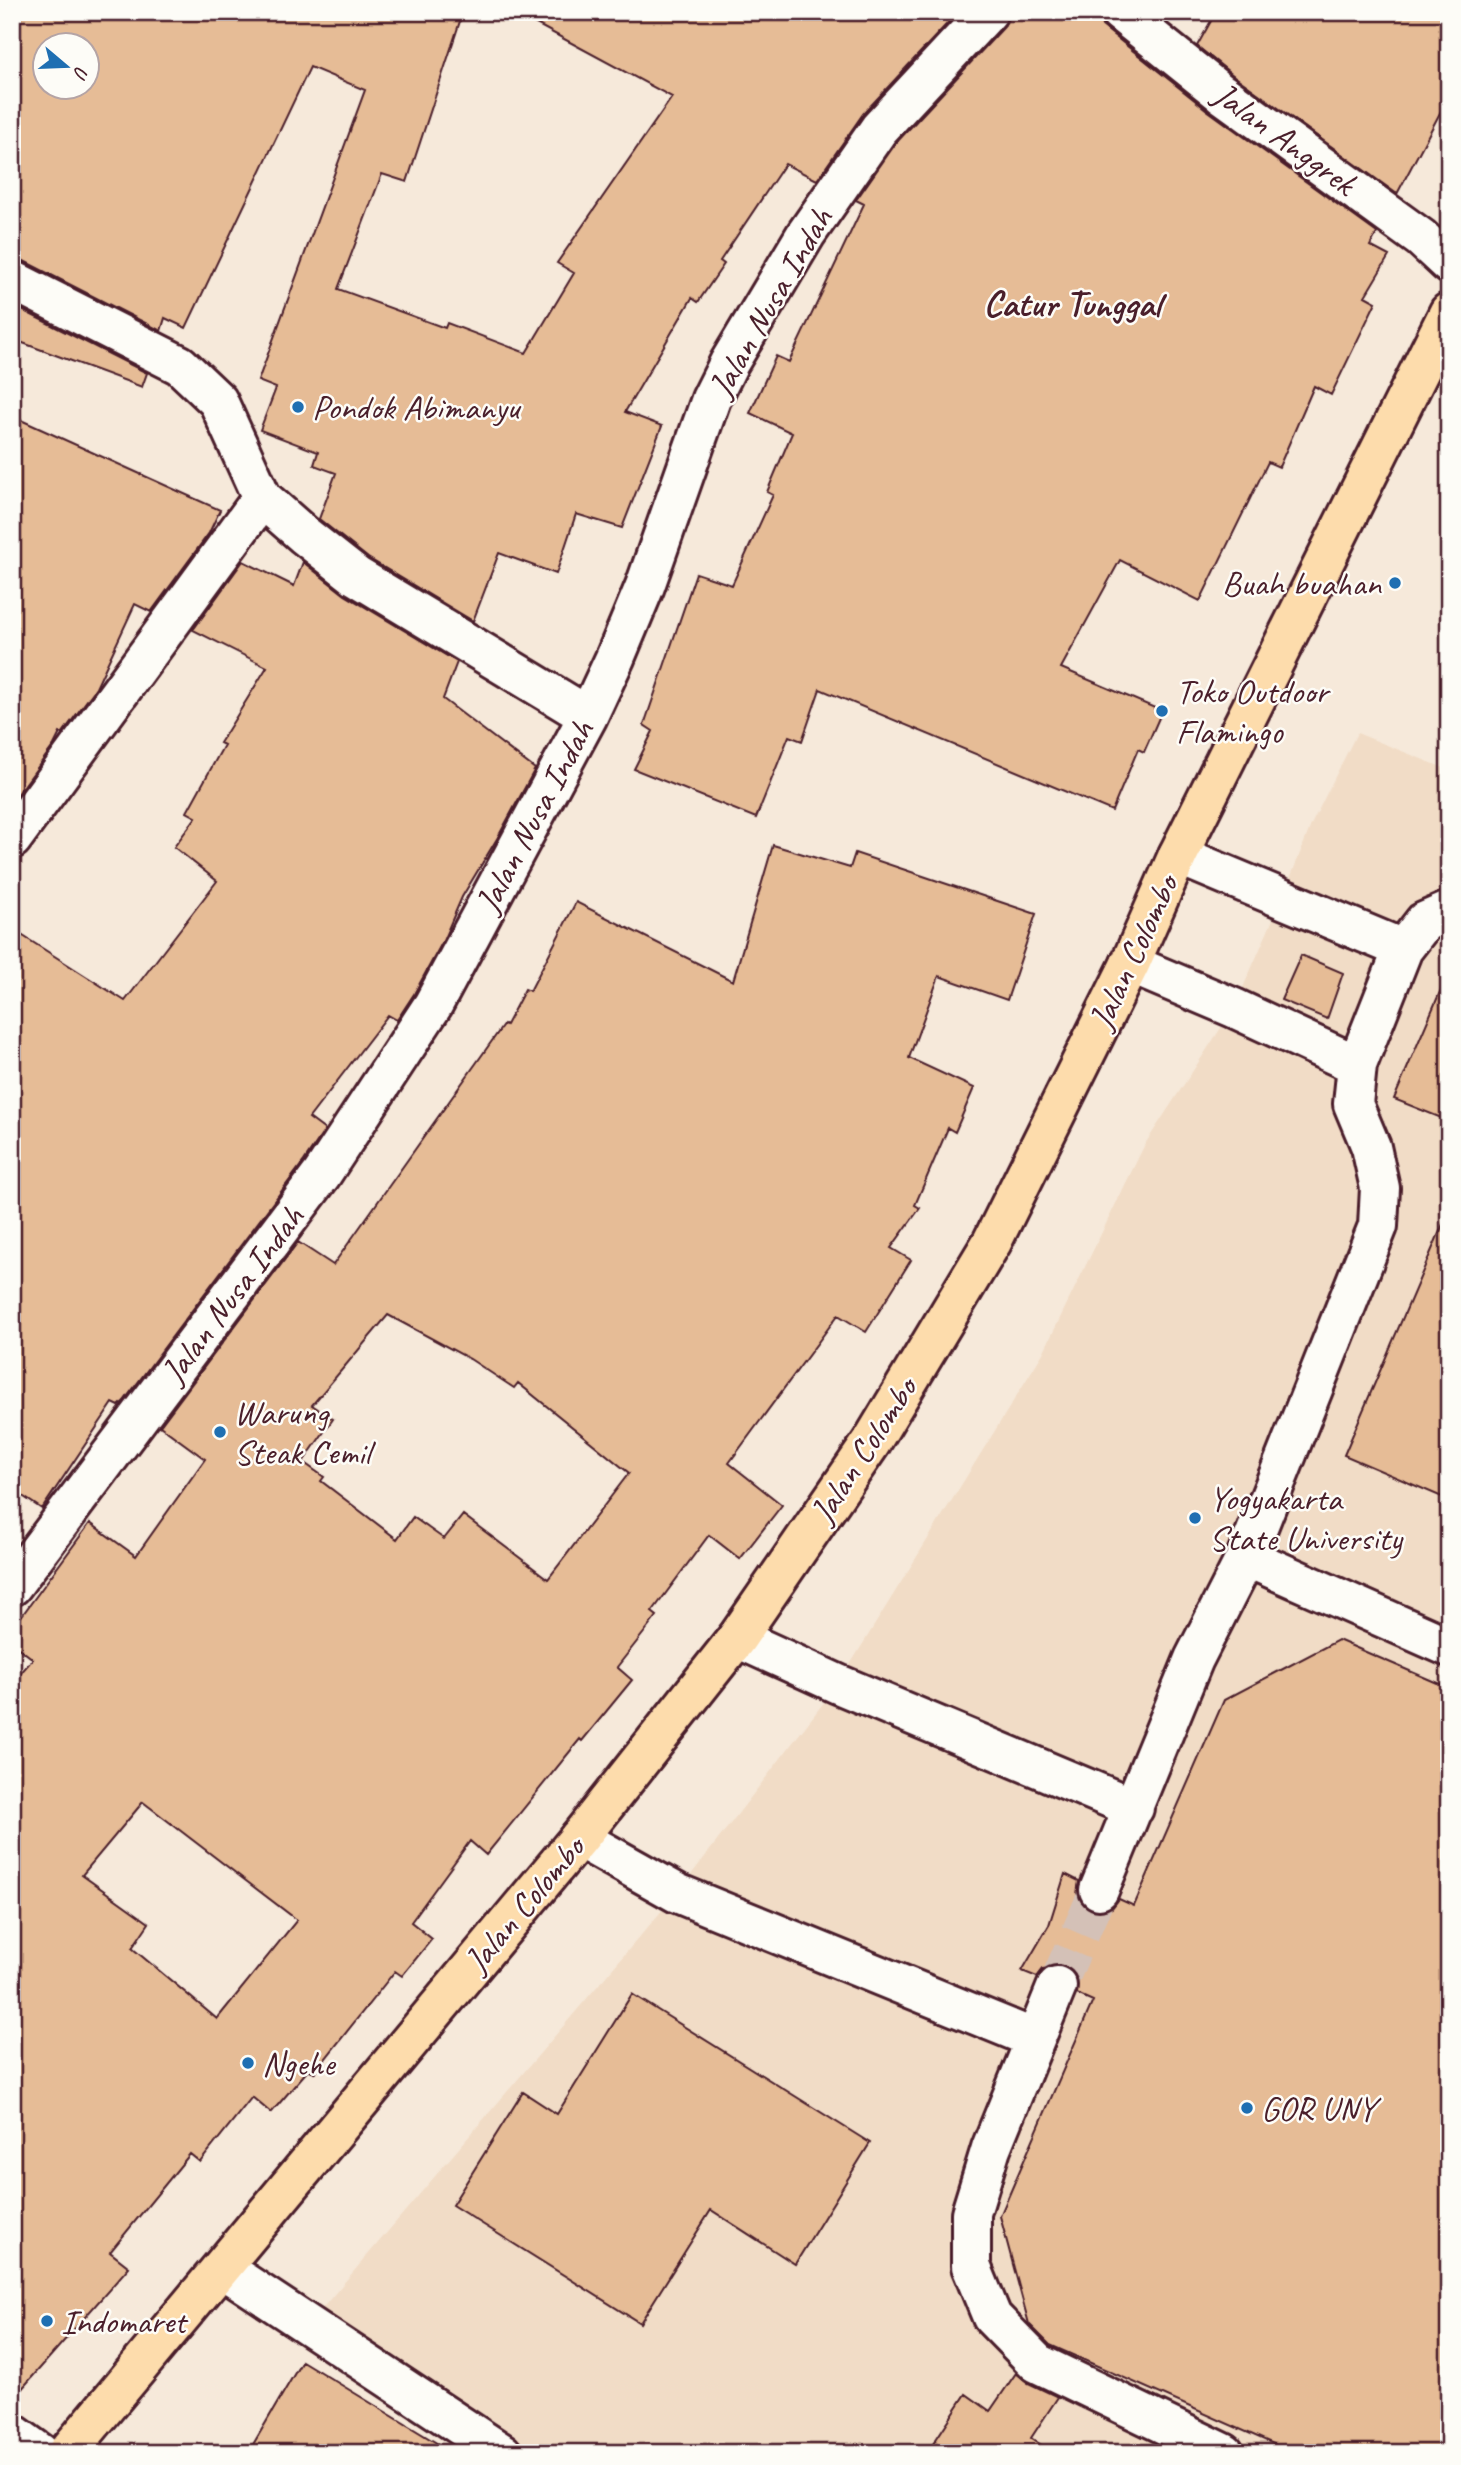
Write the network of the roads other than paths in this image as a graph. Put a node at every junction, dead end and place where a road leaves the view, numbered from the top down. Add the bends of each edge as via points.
1 (988, 12) edge
2 (1121, 12) edge
3 (1449, 264) edge
4 (12, 280) edge
5 (1449, 312) edge
6 (262, 498) junction
7 (588, 716) junction
8 (12, 839) edge
9 (1178, 855) junction
10 (1449, 911) edge
11 (1403, 950) junction
12 (1130, 964) junction
13 (1357, 1065) junction
14 (1246, 1557) junction
15 (12, 1586) edge
16 (737, 1638) junction
17 (1449, 1647) edge
18 (1134, 1808) junction
19 (579, 1838) junction
20 (1099, 1890) tunnel mouth
21 (1057, 1986) tunnel mouth
22 (1035, 2039) junction
23 (222, 2268) junction
24 (12, 2433) edge
25 (40, 2453) edge
26 (67, 2453) edge
27 (502, 2453) edge
28 (1224, 2453) edge

1 - 7 street, Jalan Nusa Indah via 878,129 806,234 729,363 692,449 645,586
2 - 3 street, Jalan Anggrek via 1221,93 1421,238
4 - 6 street via 180,365 218,401
5 - 9 main road, Jalan Colombo
6 - 7 street via 356,576
6 - 8 street
7 - 15 street, Jalan Nusa Indah via 433,1005 347,1138
9 - 11 street
9 - 12 main road, Jalan Colombo
10 - 11 street via 1424,922
11 - 13 street
12 - 13 street
12 - 16 main road, Jalan Colombo via 992,1242 871,1443
13 - 14 street via 1353,1104 1371,1147 1380,1188 1378,1226
14 - 17 street
14 - 18 street via 1194,1659
16 - 18 street
16 - 19 main road, Jalan Colombo
18 - 20 street
19 - 22 street via 677,1892
19 - 23 main road, Jalan Colombo
21 - 22 street
22 - 28 street via 990,2147 971,2213 971,2266 992,2317 1037,2363
23 - 26 main road, Jalan Colombo
23 - 27 street
24 - 25 street

